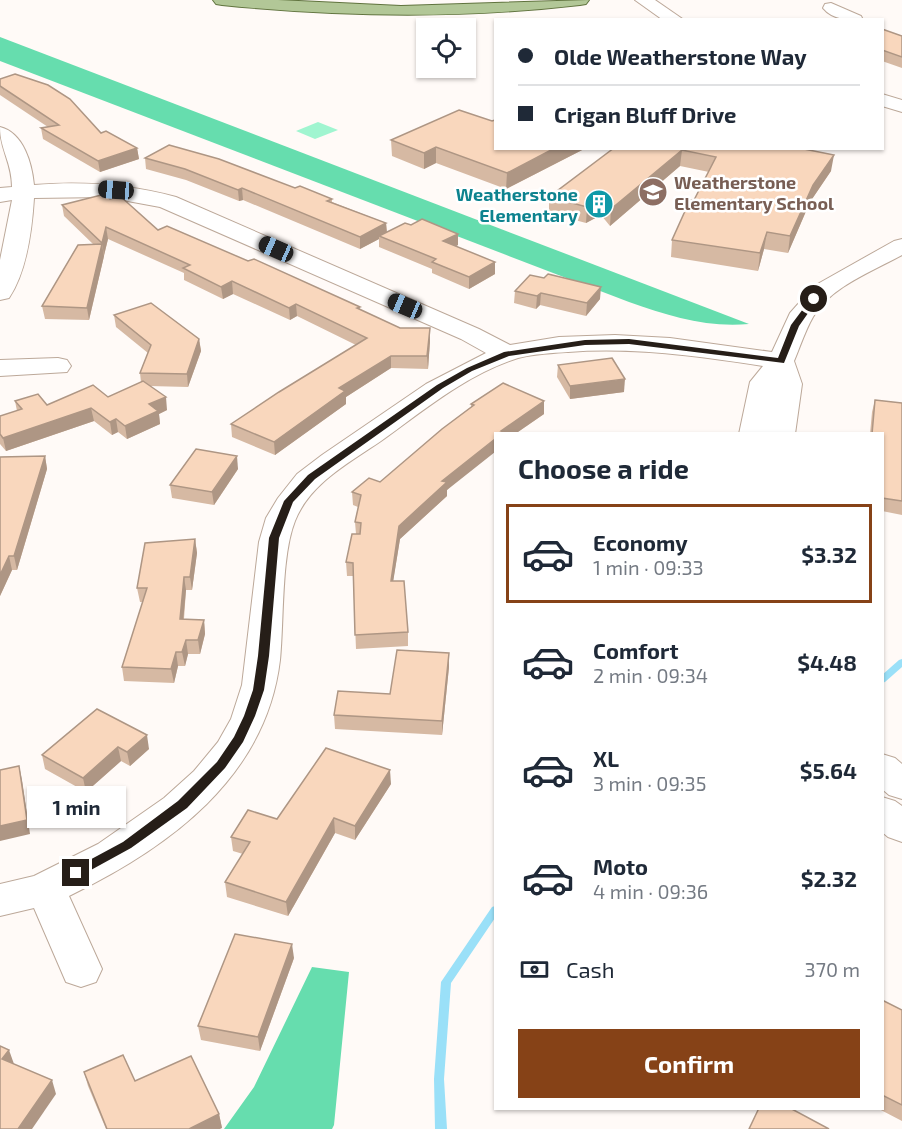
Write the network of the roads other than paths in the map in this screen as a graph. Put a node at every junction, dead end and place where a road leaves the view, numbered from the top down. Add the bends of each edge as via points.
1 (222, 0) edge
2 (477, 0) edge
3 (580, 0) edge
4 (643, 0) edge
5 (310, 3) edge
6 (831, 8) dead end
7 (673, 18) edge
8 (851, 18) edge
9 (884, 101) edge
10 (902, 106) edge
11 (0, 134) edge
12 (11, 193) edge
13 (902, 246) edge
14 (0, 293) edge
15 (507, 354) junction
16 (781, 361) junction
17 (58, 366) dead end
18 (0, 368) edge
19 (753, 432) edge
20 (781, 432) edge
21 (884, 770) edge
22 (902, 785) edge
23 (884, 813) edge
24 (902, 827) edge
25 (46, 889) junction
26 (0, 900) edge
27 (81, 969) dead end

1 - 5 main road
2 - 5 main road
3 - 5 main road via 455,11 392,12
4 - 7 street
6 - 8 street
9 - 10 street
11 - 12 street via 18,156 22,168
12 - 14 street via 15,246
12 - 15 street via 107,189 168,202 470,334
13 - 16 street via 836,282 814,299 795,325
15 - 16 street via 585,342 629,341
15 - 25 street via 440,387 301,487 289,501 274,538 264,656 258,690 239,739 201,788 162,821 127,845
16 - 19 street via 763,382
16 - 20 street via 789,384
17 - 18 street
21 - 22 street
23 - 24 street
25 - 26 street
25 - 27 street

